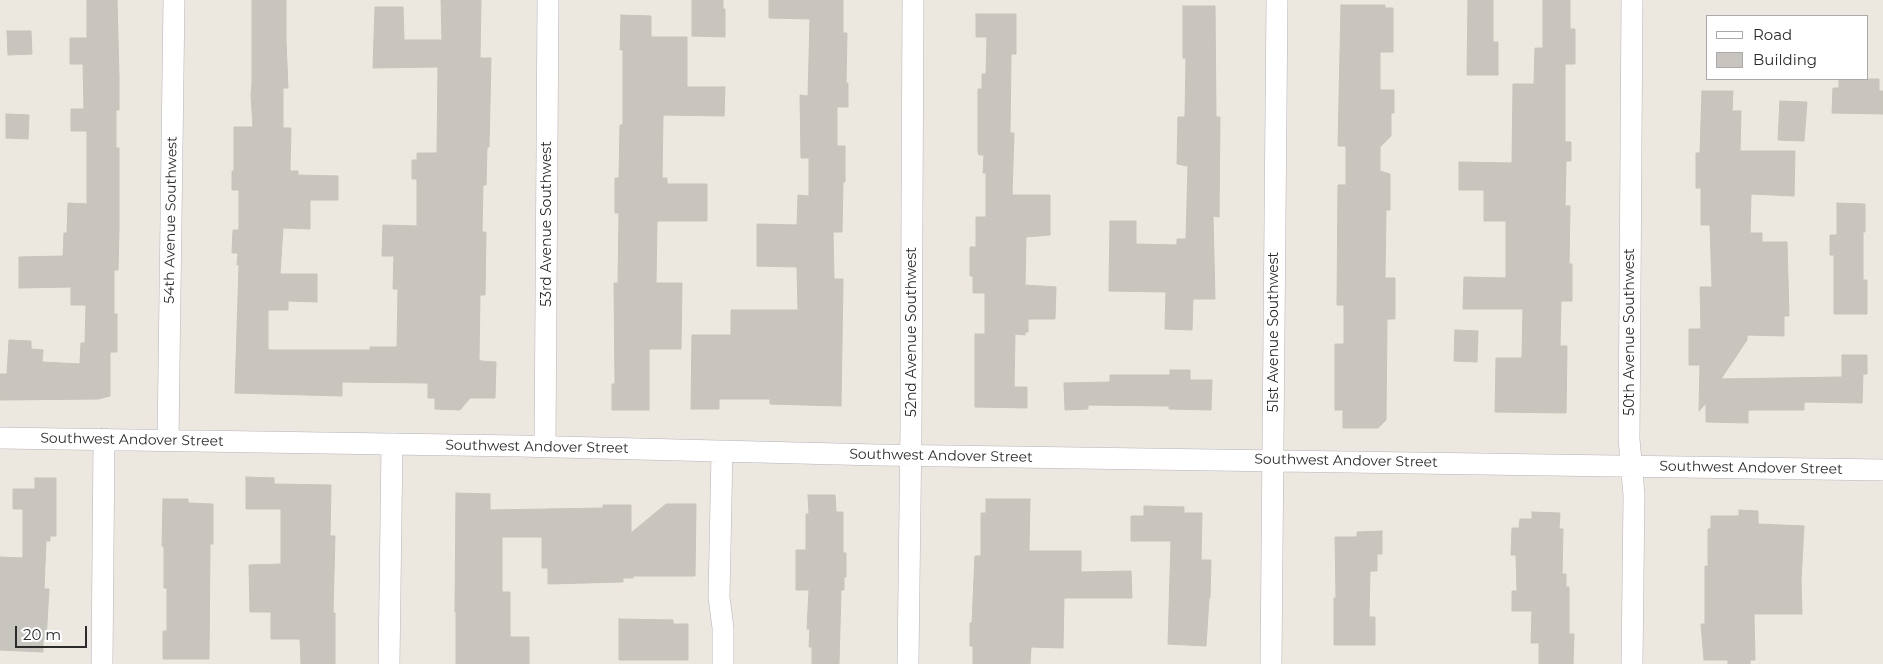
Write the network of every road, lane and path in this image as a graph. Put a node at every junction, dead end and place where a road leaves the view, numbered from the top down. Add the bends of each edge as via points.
1 (174, 0) edge
2 (548, 0) edge
3 (913, 0) edge
4 (1277, 0) edge
5 (1632, 0) edge
6 (0, 438) edge
7 (104, 440) junction
8 (168, 441) junction
9 (392, 444) junction
10 (545, 447) junction
11 (722, 452) junction
12 (911, 456) junction
13 (1273, 460) junction
14 (1632, 467) junction
15 (1883, 470) edge
16 (102, 664) edge
17 (389, 664) edge
18 (723, 664) edge
19 (908, 664) edge
20 (1271, 664) edge
21 (1632, 664) edge

1 - 8 street, 54th Avenue Southwest
2 - 10 street, 53rd Avenue Southwest
3 - 12 street, 52nd Avenue Southwest
4 - 13 street, 51st Avenue Southwest
5 - 14 street, 50th Avenue Southwest via 1629,439
6 - 7 street, Southwest Andover Street
7 - 8 street, Southwest Andover Street
7 - 16 street
8 - 9 street, Southwest Andover Street
9 - 10 street, Southwest Andover Street
9 - 17 street
10 - 11 street, Southwest Andover Street
11 - 12 street, Southwest Andover Street
11 - 18 street via 719,597
12 - 13 street, Southwest Andover Street
12 - 19 street, 52nd Avenue Southwest
13 - 14 street, Southwest Andover Street
13 - 20 street, 51st Avenue Southwest
14 - 15 street, Southwest Andover Street
14 - 21 street, 50th Avenue Southwest

